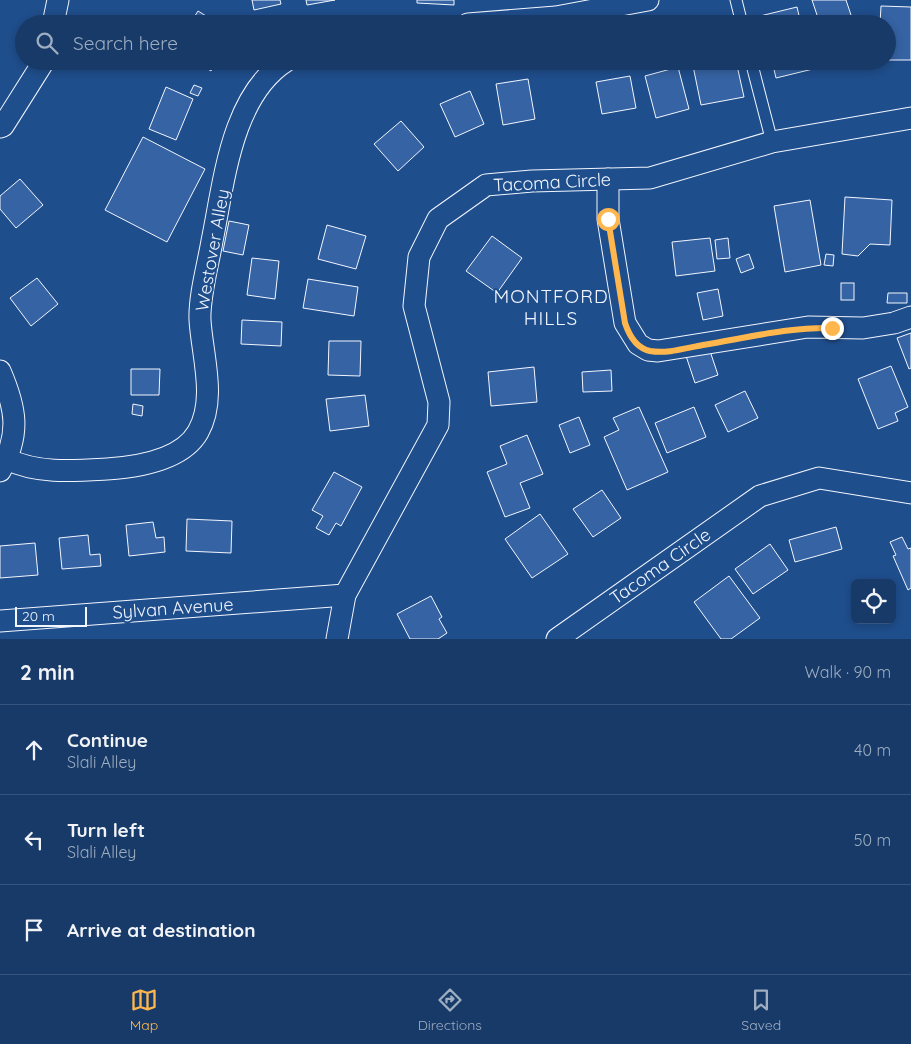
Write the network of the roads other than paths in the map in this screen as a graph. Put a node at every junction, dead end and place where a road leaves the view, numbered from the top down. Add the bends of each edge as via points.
1 (58, 0) edge
2 (648, 0) edge
3 (736, 0) edge
4 (55, 15) edge
5 (567, 15) edge
6 (740, 15) edge
7 (38, 70) edge
8 (273, 70) edge
9 (753, 70) edge
10 (911, 118) edge
11 (0, 128) edge
12 (772, 142) junction
13 (608, 179) junction
14 (911, 317) edge
15 (0, 371) edge
16 (4, 465) edge
17 (911, 493) edge
18 (346, 595) junction
19 (0, 621) edge
20 (338, 639) edge
21 (557, 639) edge

1 - 4 street
2 - 5 street
3 - 6 lane
7 - 11 street
8 - 16 street, Westover Alley via 256,91 229,158 200,318 207,387 205,413 198,431 177,452 151,462 115,469 81,471
9 - 12 lane
10 - 12 street, Tacoma Circle
12 - 13 street, Tacoma Circle via 650,178
13 - 14 street via 608,219 625,323 633,339 648,350 674,350 808,327 862,328
13 - 18 street, Tacoma Circle via 486,185 438,219 419,257 414,306 439,402 438,425
15 - 16 street via 9,393 15,426
17 - 21 street, Tacoma Circle via 818,478 760,496
18 - 19 street, Sylvan Avenue
18 - 20 street, Tacoma Circle

